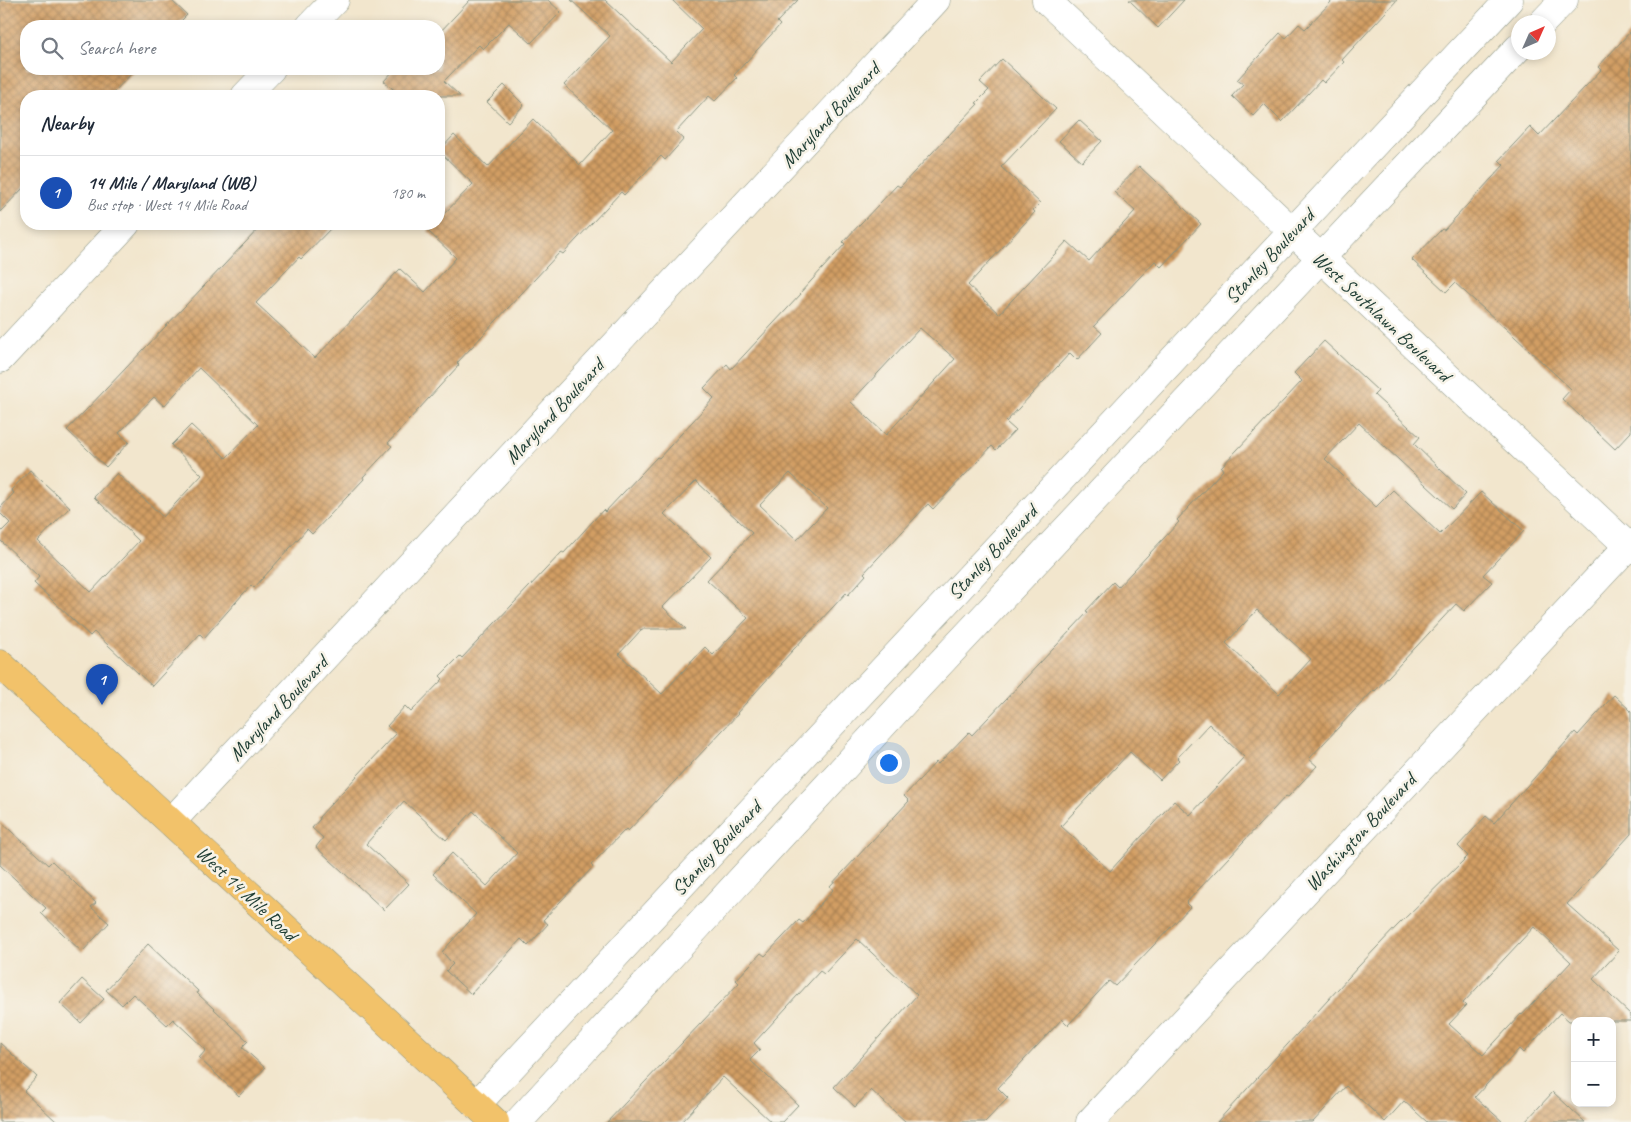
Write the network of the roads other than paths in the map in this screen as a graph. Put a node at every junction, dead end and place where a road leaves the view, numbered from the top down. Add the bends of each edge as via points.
1 (335, 0) edge
2 (936, 0) edge
3 (1046, 0) edge
4 (1509, 0) edge
5 (1564, 0) edge
6 (1550, 15) edge
7 (316, 20) edge
8 (1511, 55) edge
9 (265, 75) edge
10 (251, 90) edge
11 (120, 230) edge
12 (1292, 232) junction
13 (1320, 259) junction
14 (0, 359) edge
15 (1630, 546) edge
16 (890, 661) junction
17 (0, 664) edge
18 (918, 687) junction
19 (171, 822) junction
20 (485, 1114) edge
21 (518, 1122) edge
22 (1090, 1122) edge

1 - 7 street
2 - 19 street, Maryland Boulevard
3 - 12 street, West Southlawn Boulevard
4 - 12 street, Stanley Boulevard
5 - 6 street
8 - 13 street, Stanley Boulevard
9 - 10 street
11 - 14 street
12 - 13 street, West Southlawn Boulevard
12 - 16 street, Stanley Boulevard
13 - 15 street, West Southlawn Boulevard
13 - 18 street, Stanley Boulevard
15 - 22 street, Washington Boulevard
16 - 18 street
16 - 20 street, Stanley Boulevard
17 - 19 main road, West 14 Mile Road
18 - 21 street, Stanley Boulevard
19 - 20 main road, West 14 Mile Road

